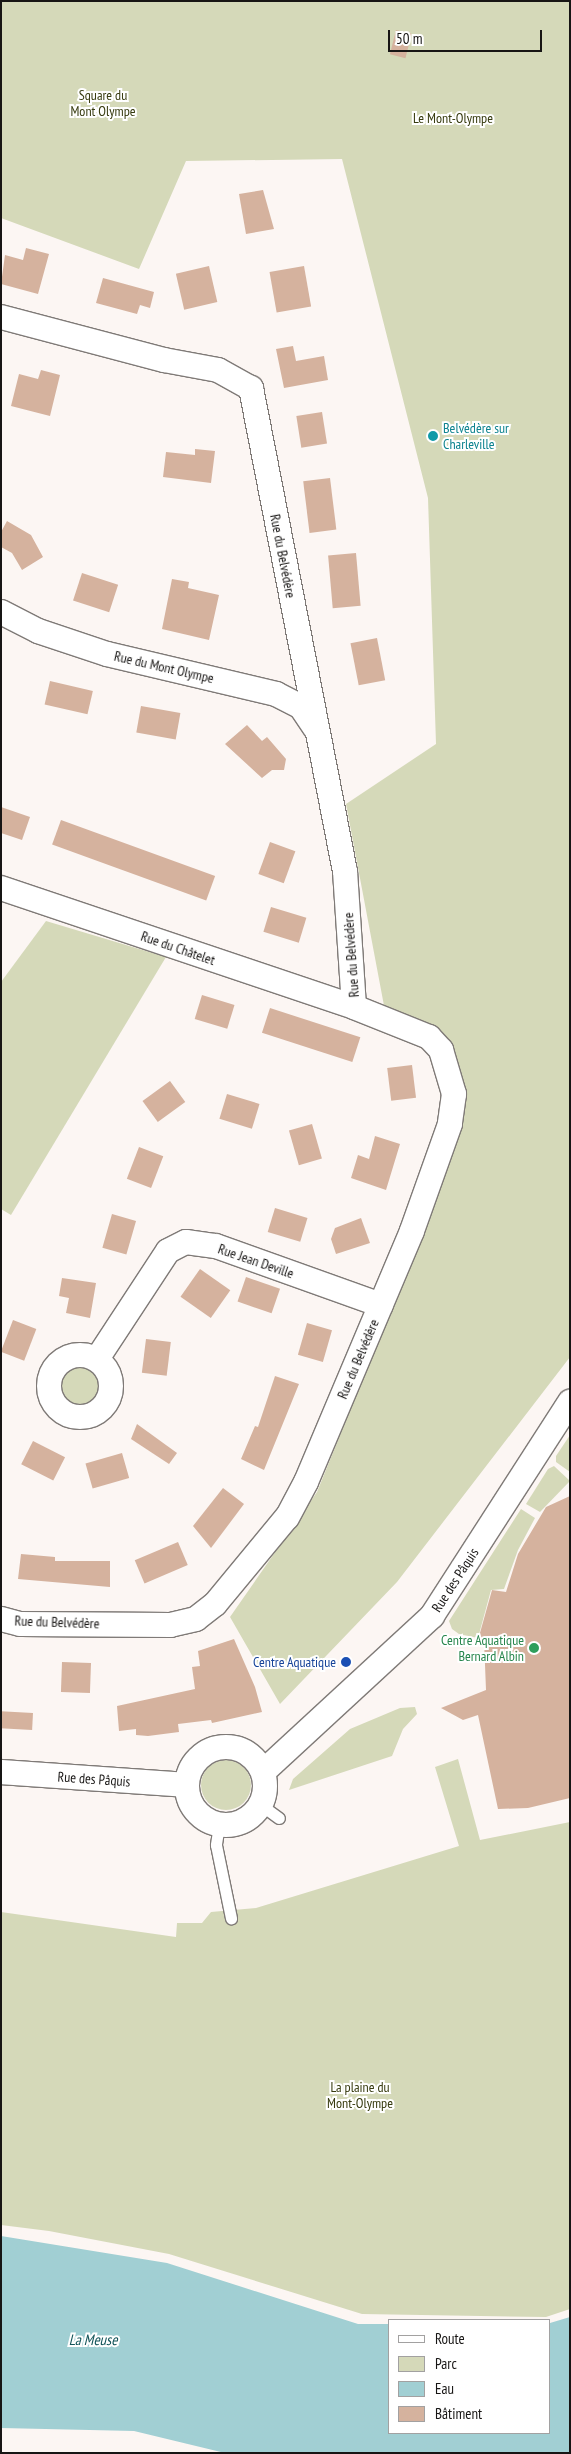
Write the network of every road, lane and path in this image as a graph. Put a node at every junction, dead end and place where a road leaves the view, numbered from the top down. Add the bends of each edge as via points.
1 (1, 317) edge
2 (1, 612) edge
3 (318, 731) junction
4 (1, 888) edge
5 (354, 1007) junction
6 (381, 1305) junction
7 (97, 1359) dead end
8 (570, 1402) edge
9 (1, 1618) edge
10 (1, 1772) edge
11 (263, 1772) junction
12 (187, 1785) junction
13 (219, 1825) junction
14 (231, 1918) dead end

1 - 3 street, Rue du Belvédère via 164,360 218,370 251,388
2 - 3 street, Rue du Mont Olympe via 38,631 107,654 276,694 301,707
3 - 5 street, Rue du Belvédère via 345,871
4 - 5 street, Rue du Châtelet
5 - 6 street, Rue du Belvédère via 429,1037 442,1050 454,1094 446,1133 412,1231
6 - 7 street, Rue Jean Deville via 216,1246 186,1242 168,1251
6 - 9 street, Rue du Belvédère via 306,1482 287,1517 215,1604 196,1619 170,1625 20,1624
8 - 11 street, Rue des Pâquis via 432,1616
10 - 12 street, Rue des Pâquis
11 - 12 street via 246,1752 220,1747 197,1760
11 - 13 street via 270,1811 243,1822
12 - 13 street via 193,1806 209,1821
13 - 14 lane via 216,1845

